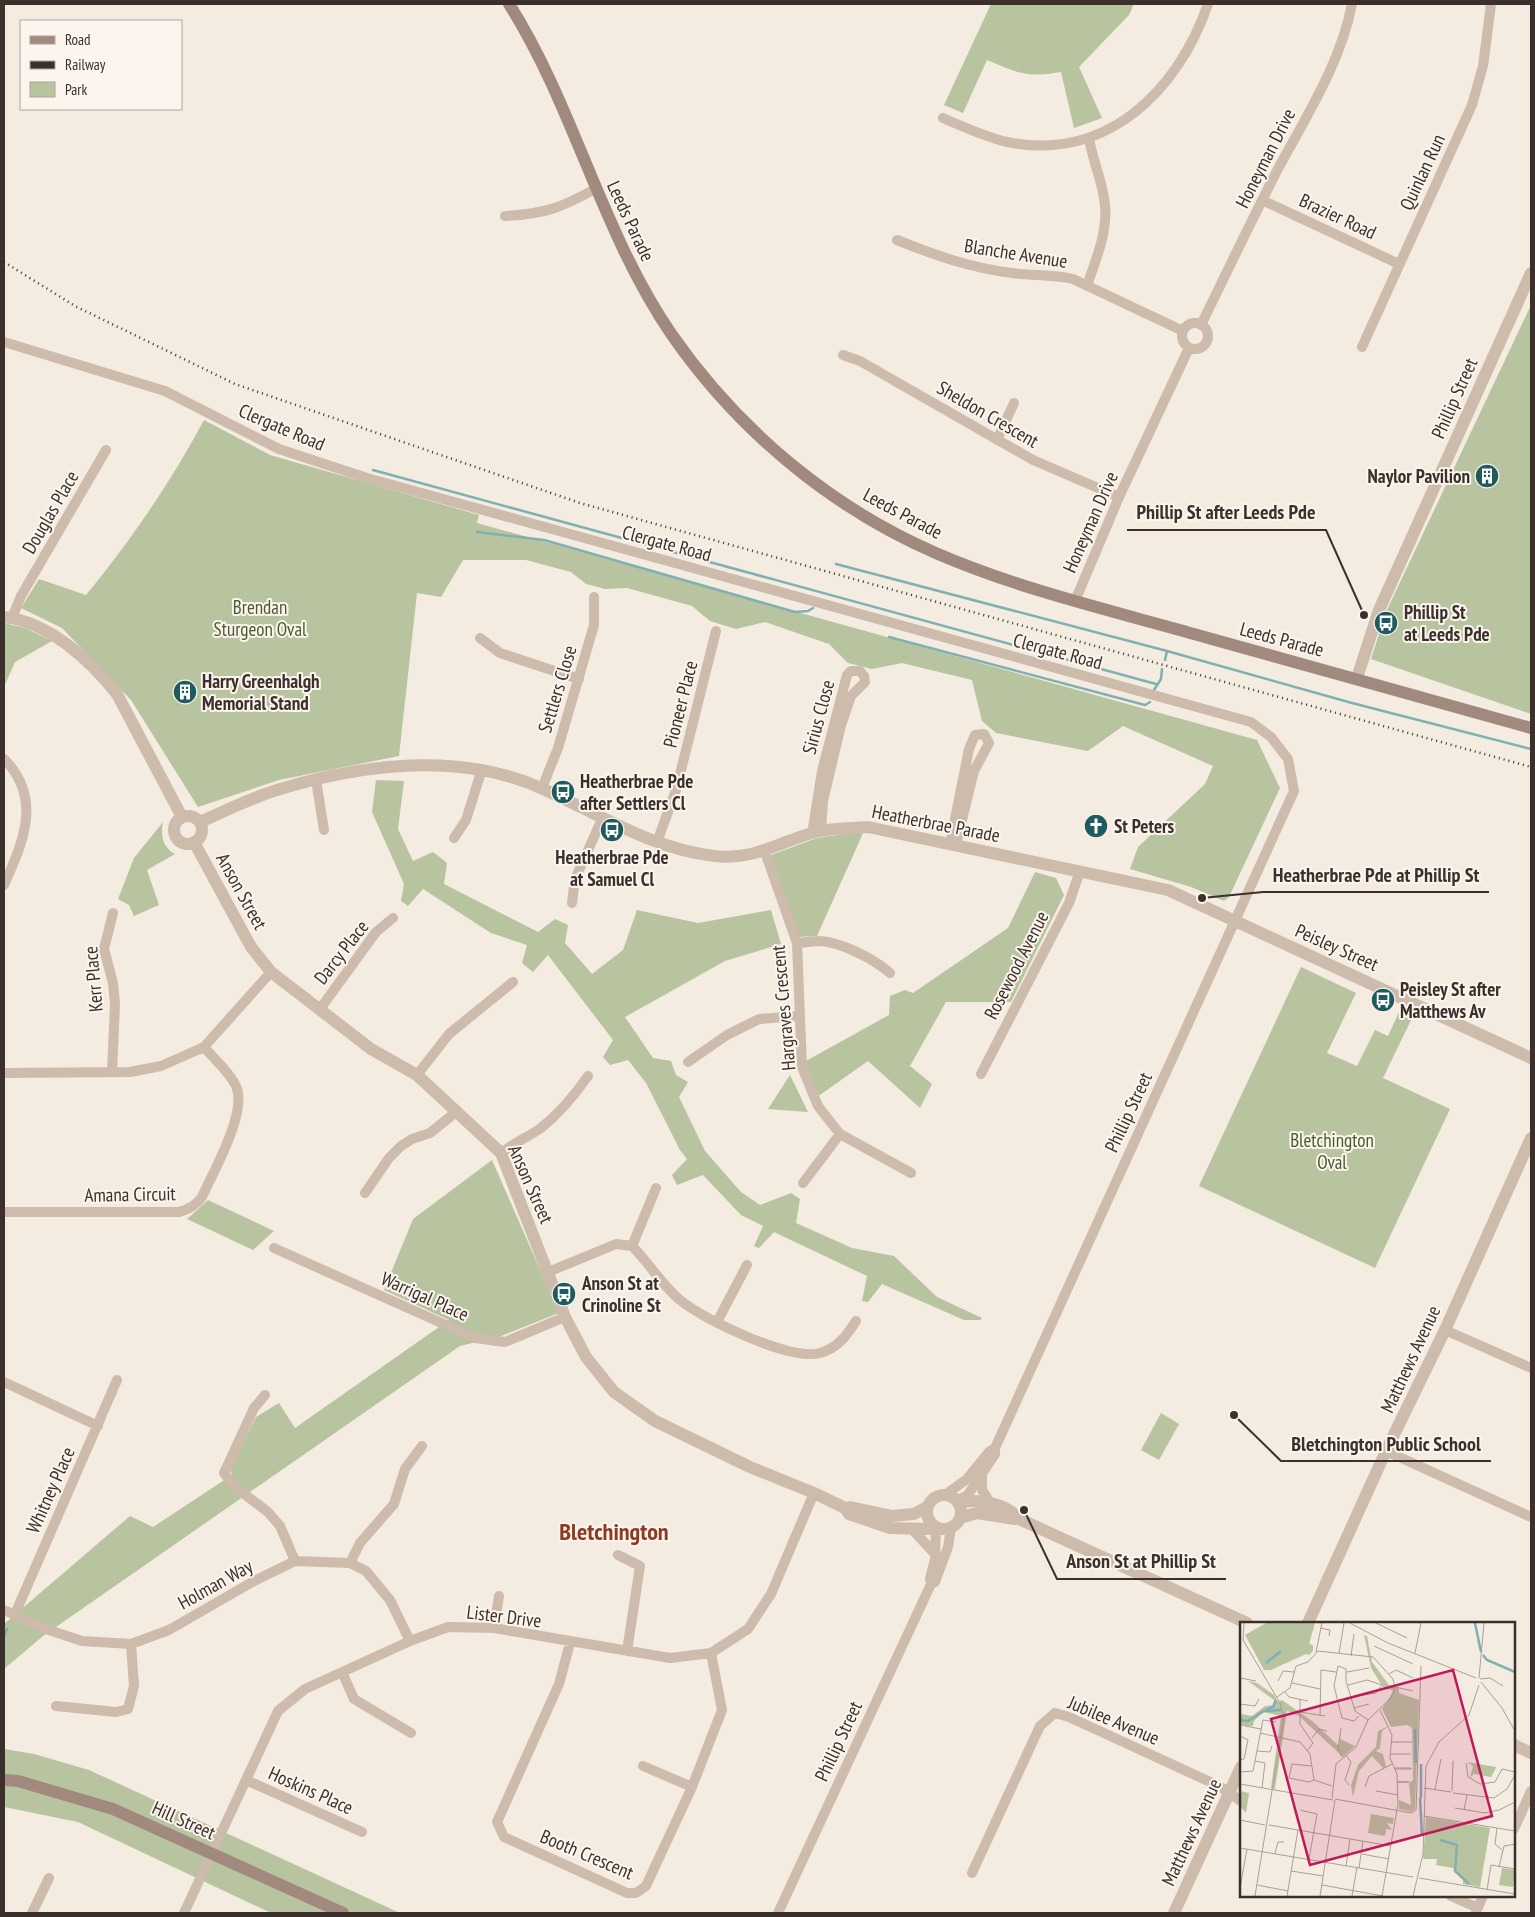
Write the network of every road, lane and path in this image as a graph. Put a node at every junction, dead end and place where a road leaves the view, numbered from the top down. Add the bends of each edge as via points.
1 (509, 4) edge
2 (1208, 4) edge
3 (1352, 4) edge
4 (1491, 4) edge
5 (943, 118) dead end
6 (1089, 138) junction
7 (595, 189) junction
8 (1262, 200) junction
9 (505, 216) dead end
10 (897, 240) dead end
11 (1400, 264) junction
12 (1531, 273) edge
13 (1087, 286) junction
14 (1201, 325) junction
15 (1183, 330) junction
16 (4, 342) edge
17 (1362, 347) dead end
18 (1189, 348) junction
19 (843, 355) dead end
20 (1014, 403) dead end
21 (997, 440) junction
22 (106, 450) dead end
23 (1120, 497) junction
24 (594, 597) dead end
25 (1075, 601) junction
26 (8, 617) edge
27 (716, 632) dead end
28 (480, 638) dead end
29 (1357, 678) junction
30 (579, 679) junction
31 (1531, 728) edge
32 (4, 759) edge
33 (482, 769) junction
34 (316, 780) junction
35 (542, 788) junction
36 (1294, 791) joint
37 (182, 817) junction
38 (602, 819) junction
39 (200, 822) junction
40 (324, 830) dead end
41 (816, 832) junction
42 (454, 838) dead end
43 (194, 842) junction
44 (657, 842) junction
45 (953, 844) junction
46 (764, 852) junction
47 (1080, 872) junction
48 (4, 885) edge
49 (572, 903) dead end
50 (113, 913) dead end
51 (393, 918) dead end
52 (1235, 922) junction
53 (796, 944) junction
54 (271, 972) junction
55 (890, 973) dead end
56 (513, 982) dead end
57 (320, 1009) junction
58 (799, 1016) junction
59 (204, 1047) junction
60 (1531, 1058) edge
61 (688, 1062) dead end
62 (112, 1072) junction
63 (4, 1073) edge
64 (981, 1074) dead end
65 (417, 1075) junction
66 (588, 1076) dead end
67 (456, 1112) junction
68 (840, 1134) junction
69 (1531, 1138) edge
70 (501, 1153) junction
71 (911, 1173) dead end
72 (803, 1183) dead end
73 (656, 1188) dead end
74 (365, 1193) dead end
75 (4, 1212) edge
76 (632, 1246) junction
77 (274, 1248) dead end
78 (747, 1265) dead end
79 (548, 1272) junction
80 (565, 1317) junction
81 (856, 1321) dead end
82 (717, 1322) junction
83 (1445, 1330) junction
84 (1531, 1368) edge
85 (117, 1380) dead end
86 (4, 1382) edge
87 (264, 1395) dead end
88 (98, 1426) junction
89 (422, 1446) dead end
90 (994, 1448) junction
91 (1386, 1451) junction
92 (982, 1476) junction
93 (814, 1493) junction
94 (953, 1499) junction
95 (991, 1504) junction
96 (927, 1507) junction
97 (845, 1508) junction
98 (1531, 1517) edge
99 (960, 1518) junction
100 (1017, 1518) junction
101 (934, 1526) junction
102 (951, 1528) junction
103 (912, 1530) junction
104 (936, 1554) junction
105 (618, 1555) dead end
106 (295, 1561) junction
107 (350, 1563) junction
108 (931, 1584) junction
109 (499, 1596) dead end
110 (4, 1610) edge
111 (15, 1614) junction
112 (1245, 1622) edge
113 (1308, 1622) edge
114 (494, 1628) junction
115 (410, 1641) junction
116 (570, 1643) junction
117 (131, 1644) junction
118 (626, 1651) junction
119 (711, 1653) junction
120 (342, 1672) junction
121 (56, 1706) dead end
122 (411, 1733) dead end
123 (1515, 1745) edge
124 (1531, 1753) edge
125 (643, 1766) dead end
126 (1240, 1769) edge
127 (4, 1780) edge
128 (246, 1780) junction
129 (692, 1787) junction
130 (1531, 1791) edge
131 (1229, 1793) junction
132 (1240, 1800) edge
133 (1515, 1827) edge
134 (362, 1832) dead end
135 (212, 1853) junction
136 (972, 1873) dead end
137 (49, 1878) dead end
138 (1453, 1897) edge
139 (1483, 1897) edge
140 (1476, 1911) edge
141 (32, 1913) edge
142 (184, 1913) edge
143 (343, 1913) edge
144 (778, 1913) edge
145 (1174, 1913) edge

1 - 7 main road, Leeds Parade via 536,54
2 - 6 street via 1183,58 1164,86 1131,116
3 - 8 street, Honeyman Drive via 1326,79
4 - 11 street, Quinlan Run via 1483,66 1475,97
5 - 6 street via 1008,142 1055,144
6 - 13 street via 1106,218
7 - 9 street via 557,208 536,214
7 - 25 main road, Leeds Parade via 640,283 671,334 714,390 784,459 897,535 975,569
8 - 11 street, Brazier Road
8 - 14 street, Honeyman Drive
10 - 13 street, Blanche Avenue via 957,263 1013,273 1058,276
11 - 17 street, Quinlan Run
12 - 29 street, Phillip Street via 1379,610
13 - 15 street, Blanche Avenue
14 - 15 street via 1190,324
14 - 18 street via 1207,331 1207,340 1198,349
15 - 18 street via 1183,342
16 - 36 street, Clergate Road via 165,391 279,449 367,478 1251,722 1271,737 1288,759
18 - 23 street, Honeyman Drive
19 - 21 street, Sheldon Crescent via 860,361
20 - 21 street
21 - 23 street, Sheldon Crescent via 1033,460
22 - 26 street, Douglas Place
23 - 25 street, Honeyman Drive
24 - 30 street, Settlers Close via 594,626
25 - 29 main road, Leeds Parade
26 - 37 street via 49,632 108,682
27 - 44 street, Pioneer Place via 676,790
28 - 30 street via 500,653
29 - 31 main road, Leeds Parade
30 - 35 street, Settlers Close
32 - 48 street via 21,786 27,820 20,848
33 - 34 street, Heatherbrae Parade via 388,766
33 - 35 street, Heatherbrae Parade
33 - 42 street via 466,820
34 - 39 street, Heatherbrae Parade via 276,790
34 - 40 street
35 - 38 street, Heatherbrae Parade
36 - 52 street, Phillip Street
37 - 39 street via 192,816
37 - 43 street via 176,822 175,834 182,842
38 - 44 street, Heatherbrae Parade
38 - 49 street via 575,880
39 - 43 street via 202,833
41 - 41 street, Sirius Close via 822,771 847,675 860,670 865,682 851,696 841,725
41 - 45 street, Heatherbrae Parade via 868,827
41 - 46 street, Heatherbrae Parade
43 - 54 street, Anson Street via 252,947
44 - 46 street, Heatherbrae Parade via 722,857
45 - 45 street via 968,749 975,735 984,734 990,743 974,771
45 - 47 street, Heatherbrae Parade
46 - 53 street, Hargraves Crescent
47 - 52 street, Heatherbrae Parade via 1168,890
47 - 64 street, Rosewood Avenue
50 - 62 street, Kerr Place via 104,949 115,1004
51 - 57 street, Darcy Place via 376,932
52 - 60 street, Peisley Street
52 - 90 street, Phillip Street
53 - 55 street via 821,941 854,951
53 - 58 street, Hargraves Crescent
54 - 57 street, Anson Street
54 - 59 street
56 - 65 street via 449,1034
57 - 65 street, Anson Street via 371,1049
58 - 61 street via 759,1019 727,1035
58 - 68 street, Hargraves Crescent via 802,1068 818,1106
59 - 62 street via 162,1066
59 - 75 street, Amana Circuit via 231,1078 239,1096 236,1119 197,1204 179,1212
62 - 63 street
65 - 67 street, Anson Street
66 - 70 street via 559,1113
67 - 70 street, Anson Street
67 - 74 street via 430,1132 401,1146 388,1158
68 - 71 street, Hargraves Crescent
68 - 72 street
69 - 83 street, Matthews Avenue
70 - 79 street, Anson Street
73 - 76 street
76 - 79 street via 616,1244
76 - 82 street via 680,1300
77 - 80 street, Warrigal Place via 475,1338 505,1342
78 - 82 street
79 - 80 street, Anson Street
80 - 93 street, Anson Street via 586,1356 614,1392 655,1421 750,1467
81 - 82 street via 843,1340 820,1353 796,1353 753,1339
83 - 84 street
83 - 91 street, Matthews Avenue
85 - 88 street, Whitney Place
86 - 88 street
87 - 106 street via 254,1408 224,1472 235,1488 268,1512 280,1526
88 - 111 street, Whitney Place
89 - 107 street via 405,1469 394,1504 360,1543
90 - 92 street, Phillip Street via 995,1454
90 - 94 street, Phillip Street
91 - 98 street
91 - 113 street, Matthews Avenue
92 - 94 street, Phillip Street via 967,1496
92 - 95 street via 984,1495
93 - 97 street, Anson Street
93 - 119 street, Lister Drive via 766,1601 748,1630
94 - 95 street
94 - 96 street via 935,1497
94 - 99 street
95 - 100 street via 1014,1513
96 - 97 street, Anson Street via 914,1514 892,1516
96 - 101 street via 927,1517
97 - 103 street, Anson Street via 849,1514 878,1526
99 - 100 street via 977,1513
99 - 102 street
100 - 112 street
101 - 102 street
101 - 103 street, Anson Street
101 - 104 street, Phillip Street
102 - 108 street, Phillip Street via 940,1570
103 - 104 street
104 - 108 street, Phillip Street
105 - 118 street via 640,1566
106 - 107 street, Holman Way
106 - 117 street, Holman Way via 169,1630
107 - 115 street via 366,1571 390,1600
108 - 144 street, Phillip Street
109 - 114 street
110 - 111 street, Holman Way
111 - 117 street, Holman Way via 82,1641
114 - 115 street, Lister Drive via 448,1627
114 - 116 street, Lister Drive
115 - 120 street, Lister Drive
116 - 118 street, Lister Drive
116 - 129 street, Booth Crescent via 559,1684 497,1822 504,1837 627,1893 636,1893 646,1886
117 - 121 street via 134,1686 128,1709 116,1712
118 - 119 street, Lister Drive via 670,1658
119 - 129 street, Booth Crescent via 722,1710
120 - 122 street via 354,1699
120 - 128 street, Lister Drive via 305,1688 278,1711
123 - 124 street
125 - 129 street
126 - 131 street, Matthews Avenue
127 - 135 main road, Hill Street via 18,1781 113,1809
128 - 134 street, Hoskins Place
128 - 135 street, Lister Drive
130 - 133 street
131 - 132 street, Jubilee Avenue
131 - 136 street, Jubilee Avenue via 1069,1717 1055,1714 1040,1726
131 - 145 street, Matthews Avenue
135 - 142 street, Lister Drive
135 - 143 main road, Hill Street
137 - 141 street
138 - 140 street
139 - 140 street

